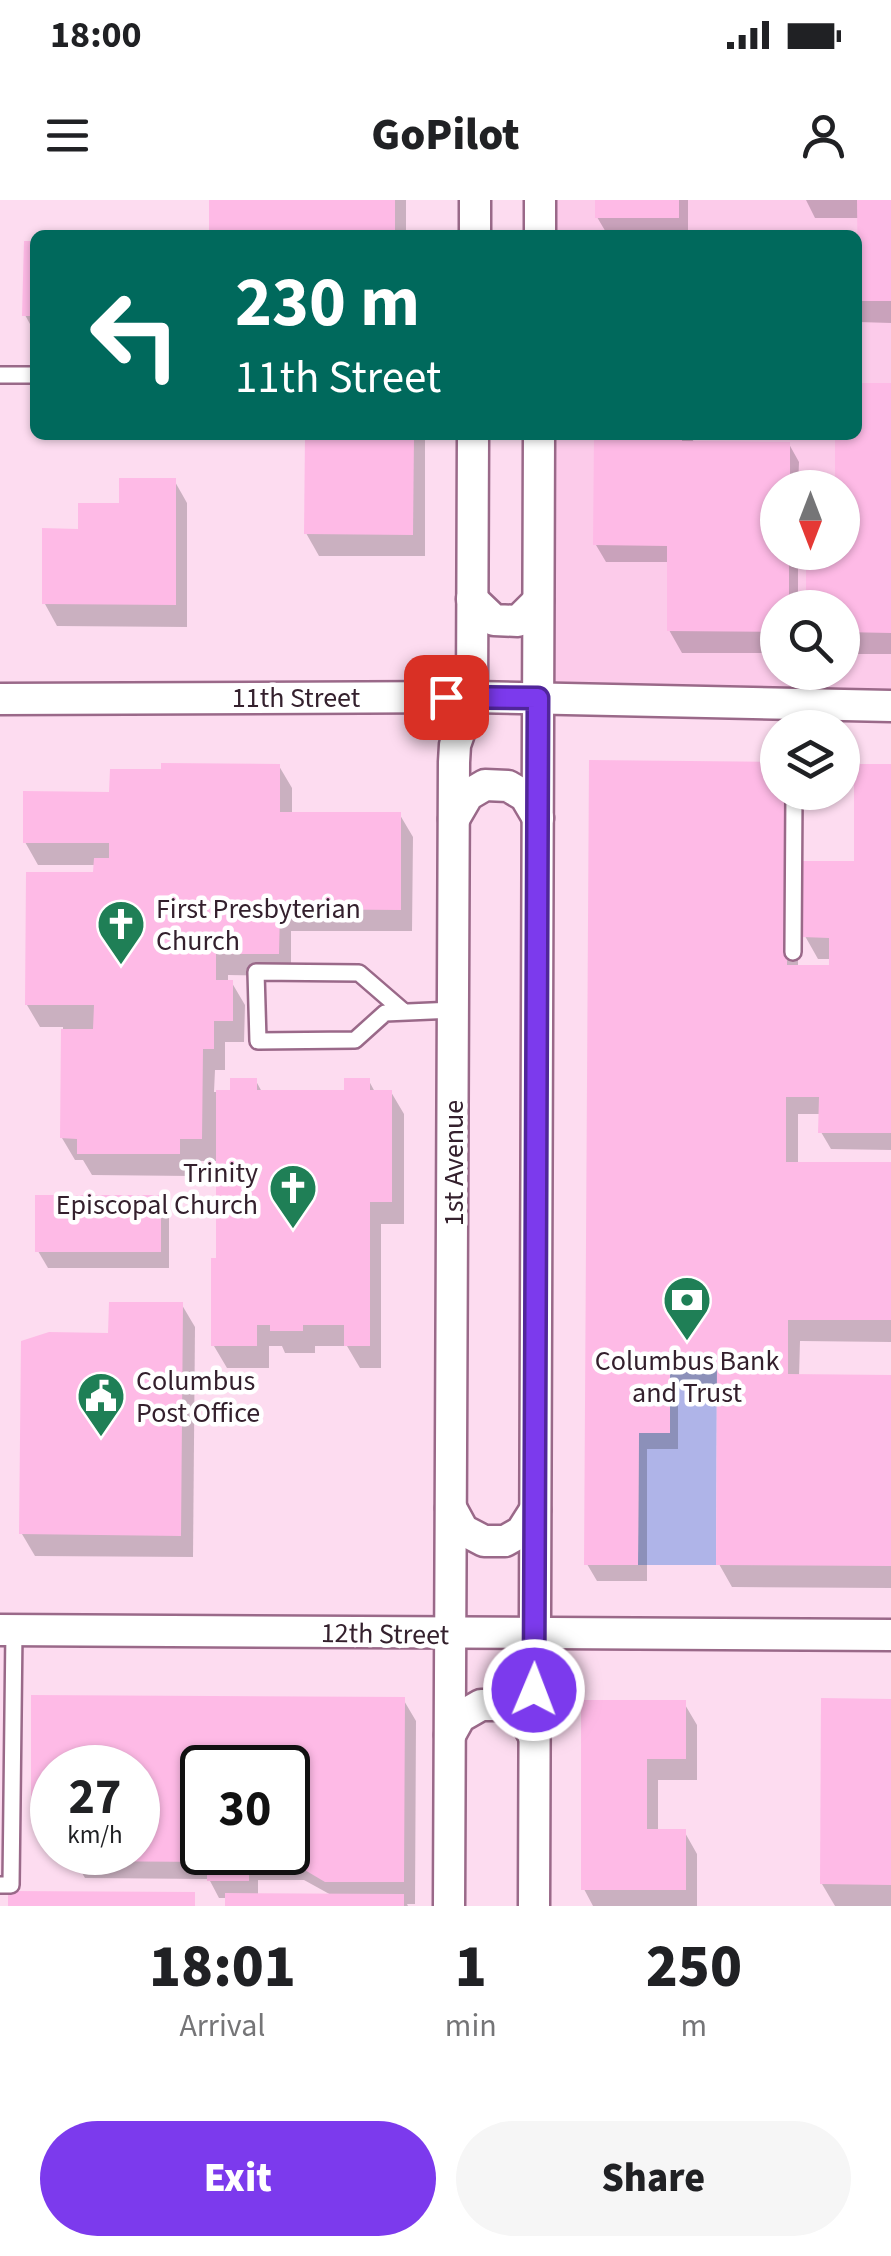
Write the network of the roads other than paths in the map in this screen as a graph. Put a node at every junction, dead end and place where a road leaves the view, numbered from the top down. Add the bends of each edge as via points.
1 (475, 200) edge
2 (540, 200) edge
3 (474, 230) edge
4 (540, 230) edge
5 (0, 374) edge
6 (30, 375) edge
7 (473, 440) edge
8 (539, 440) edge
9 (472, 599) junction
10 (538, 601) junction
11 (472, 697) junction
12 (538, 698) junction
13 (0, 699) edge
14 (891, 706) edge
15 (794, 810) edge
16 (454, 818) junction
17 (538, 818) junction
18 (793, 952) dead end
19 (454, 1010) junction
20 (403, 1011) junction
21 (451, 1508) junction
22 (535, 1510) junction
23 (7, 1630) edge
24 (451, 1634) junction
25 (535, 1635) junction
26 (891, 1635) edge
27 (450, 1735) junction
28 (534, 1736) junction
29 (6, 1834) edge
30 (0, 1885) edge
31 (450, 1906) edge
32 (534, 1906) edge

1 - 3 street
2 - 4 street
5 - 6 lane
7 - 9 street, 1st Avenue
8 - 10 street
9 - 10 street via 494,620 518,621
9 - 11 street, 1st Avenue
10 - 12 street
11 - 12 street, 11th Street
11 - 13 street, 11th Street
11 - 16 street, 1st Avenue via 455,745
12 - 14 street, 11th Street via 795,710
12 - 17 street
15 - 18 lane
16 - 17 street via 468,795 485,786 508,786 525,796
16 - 19 street, 1st Avenue
17 - 22 street
19 - 20 lane
19 - 21 street, 1st Avenue
20 - 20 lane via 359,972 256,972 258,1041 355,1040 385,1012
21 - 22 street via 464,1530 484,1541 521,1532
21 - 24 street, 1st Avenue
22 - 25 street
23 - 24 street, 12th Street
23 - 29 lane
24 - 25 street, 12th Street
24 - 27 street, 1st Avenue
25 - 26 street, 12th Street
25 - 28 street
27 - 28 street via 460,1717 481,1706 505,1706 523,1716
27 - 31 street, 1st Avenue
28 - 32 street
29 - 30 lane via 11,1885

